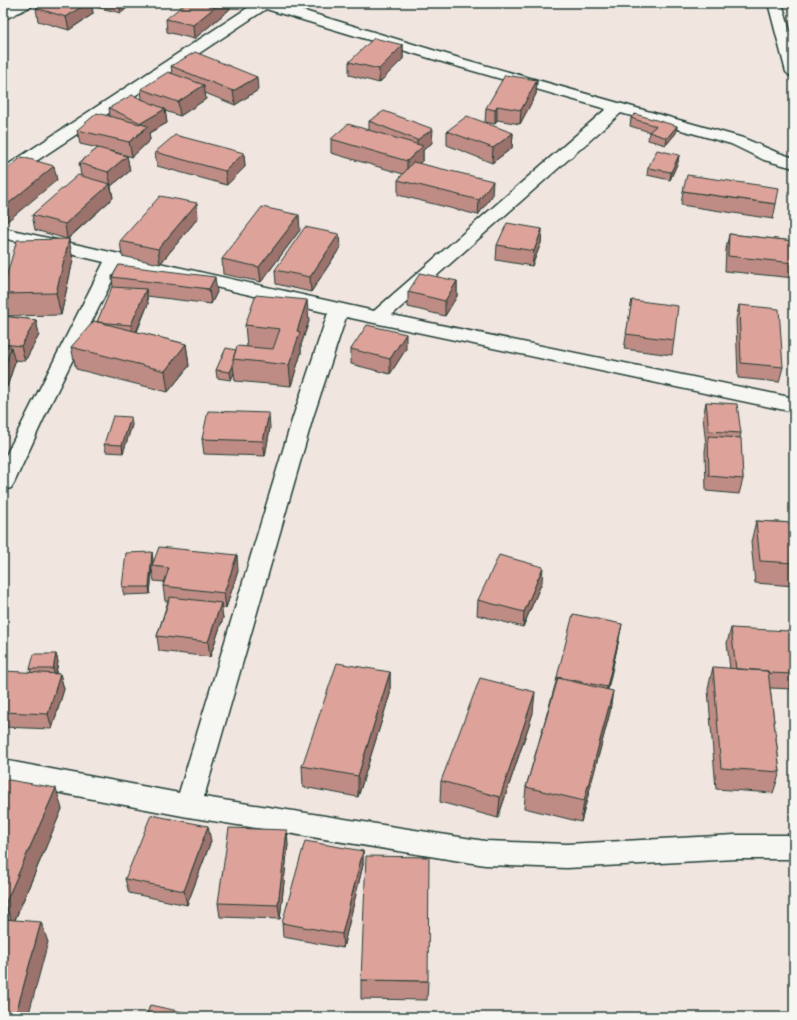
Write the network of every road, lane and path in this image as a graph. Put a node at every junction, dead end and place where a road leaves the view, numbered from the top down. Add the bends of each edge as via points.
1 (27, 3) edge
2 (264, 3) edge
3 (775, 3) edge
4 (3, 16) edge
5 (794, 72) edge
6 (617, 108) junction
7 (794, 162) edge
8 (3, 175) edge
9 (3, 233) edge
10 (115, 258) junction
11 (339, 310) junction
12 (378, 318) junction
13 (794, 405) edge
14 (3, 483) edge
15 (3, 771) edge
16 (188, 806) junction
17 (794, 847) edge

1 - 4 street
2 - 6 street
2 - 8 street
3 - 5 street
6 - 7 street via 737,141 770,156
6 - 12 street
9 - 10 street
10 - 11 street
10 - 14 street
11 - 12 street
11 - 16 street via 303,417
12 - 13 street
15 - 16 street
16 - 17 street via 485,853 567,856 736,847

